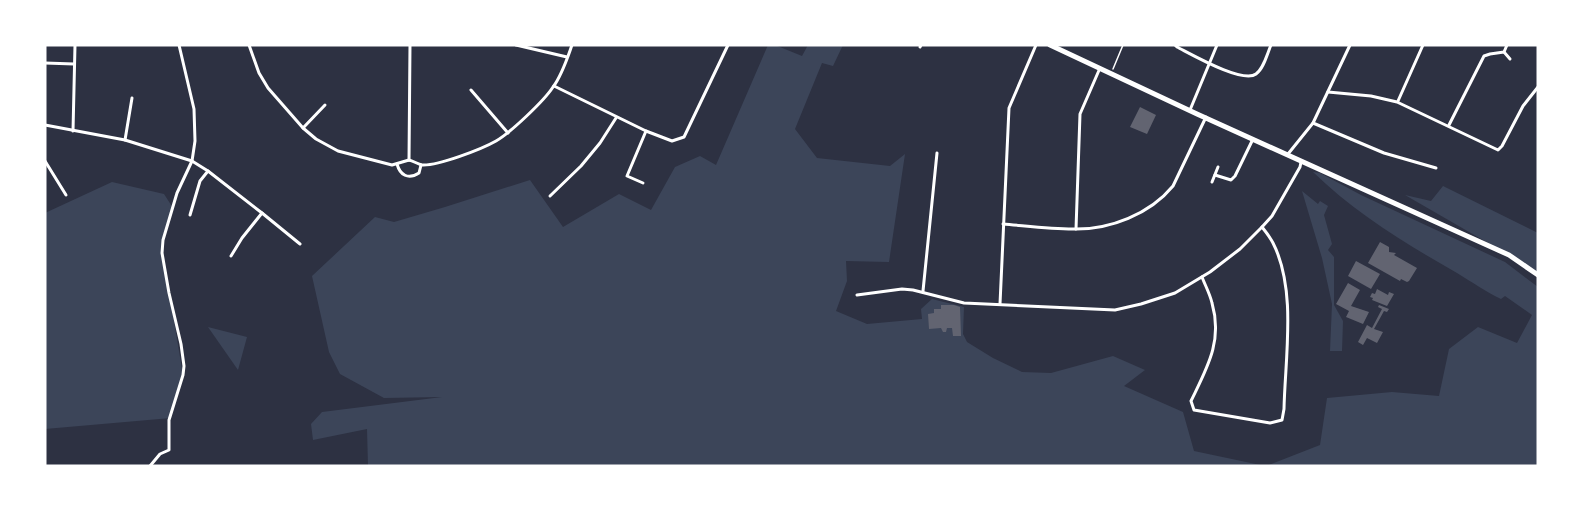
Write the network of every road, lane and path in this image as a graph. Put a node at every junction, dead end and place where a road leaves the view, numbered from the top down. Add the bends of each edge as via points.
1 (75, 45) edge
2 (179, 45) edge
3 (249, 45) edge
4 (410, 45) edge
5 (516, 45) edge
6 (572, 45) edge
7 (728, 45) edge
8 (1036, 45) edge
9 (1050, 45) edge
10 (1123, 45) edge
11 (1175, 45) edge
12 (1217, 45) edge
13 (1271, 45) edge
14 (1350, 45) edge
15 (1423, 45) edge
16 (1507, 45) edge
17 (1504, 52) junction
18 (567, 57) junction
19 (1510, 58) dead end
20 (45, 63) edge
21 (1209, 63) junction
22 (74, 64) junction
23 (1100, 68) junction
24 (1111, 73) junction
25 (554, 86) junction
26 (1538, 87) edge
27 (471, 90) dead end
28 (1328, 92) junction
29 (132, 98) dead end
30 (1397, 102) junction
31 (325, 105) dead end
32 (1190, 110) junction
33 (1206, 117) junction
34 (616, 118) junction
35 (1313, 123) junction
36 (45, 125) edge
37 (1449, 125) junction
38 (303, 128) junction
39 (73, 131) junction
40 (646, 131) junction
41 (508, 133) junction
42 (1253, 139) junction
43 (125, 140) junction
44 (937, 153) dead end
45 (1288, 154) junction
46 (409, 160) junction
47 (1301, 160) junction
48 (45, 161) edge
49 (192, 161) junction
50 (397, 164) junction
51 (421, 165) junction
52 (1218, 166) dead end
53 (1436, 168) dead end
54 (208, 171) junction
55 (1215, 175) junction
56 (1212, 182) dead end
57 (643, 183) dead end
58 (66, 195) dead end
59 (550, 196) dead end
60 (262, 213) junction
61 (190, 214) dead end
62 (1003, 224) junction
63 (1262, 227) junction
64 (1076, 229) junction
65 (300, 244) dead end
66 (231, 256) dead end
67 (1538, 275) edge
68 (1202, 277) junction
69 (923, 292) junction
70 (857, 295) dead end
71 (1000, 305) junction
72 (150, 466) edge

1 - 22 street
2 - 49 street via 194,109
3 - 38 street via 268,88
4 - 46 street
5 - 18 street
6 - 18 street
7 - 40 street via 684,137 672,141
8 - 62 street via 1009,108
9 - 23 highway
10 - 24 path
11 - 21 street
12 - 21 street
13 - 21 street via 1261,69 1249,78
14 - 28 street
15 - 30 street
16 - 17 street
17 - 19 street
17 - 37 street via 1484,56
18 - 25 street
20 - 22 street
21 - 32 street
22 - 39 street
23 - 24 highway
23 - 64 street via 1080,114
24 - 32 highway
25 - 34 street
25 - 41 street
26 - 37 street via 1500,149
27 - 41 street
28 - 30 street
28 - 35 street
29 - 43 street
30 - 37 street
31 - 38 street
32 - 33 highway
33 - 42 highway
33 - 64 street via 1168,192 1132,217
34 - 40 street
34 - 59 street via 581,166
35 - 45 street
35 - 53 street via 1384,153
36 - 39 street
38 - 50 street via 338,151
39 - 43 street
40 - 57 street via 627,176
41 - 51 street via 457,157
42 - 45 highway
42 - 55 street via 1231,180
43 - 49 street
44 - 69 street
45 - 47 highway
46 - 50 street
46 - 51 street
47 - 63 street via 1289,188
47 - 67 highway via 1509,255
48 - 58 street
49 - 54 street
49 - 72 street via 177,193 162,252 181,344 183,375 169,420 169,450
50 - 51 street via 399,171 410,177 419,173
52 - 55 street
54 - 60 street
54 - 61 street via 200,181
55 - 56 street
60 - 65 street
60 - 66 street
62 - 64 street
62 - 71 street
63 - 68 street
63 - 68 street via 1273,243 1285,288 1288,326 1282,420 1270,423 1194,410 1191,401 1210,364 1216,333 1213,303
68 - 71 street via 1175,292 1115,310
69 - 70 street via 902,289
69 - 71 street via 964,303

